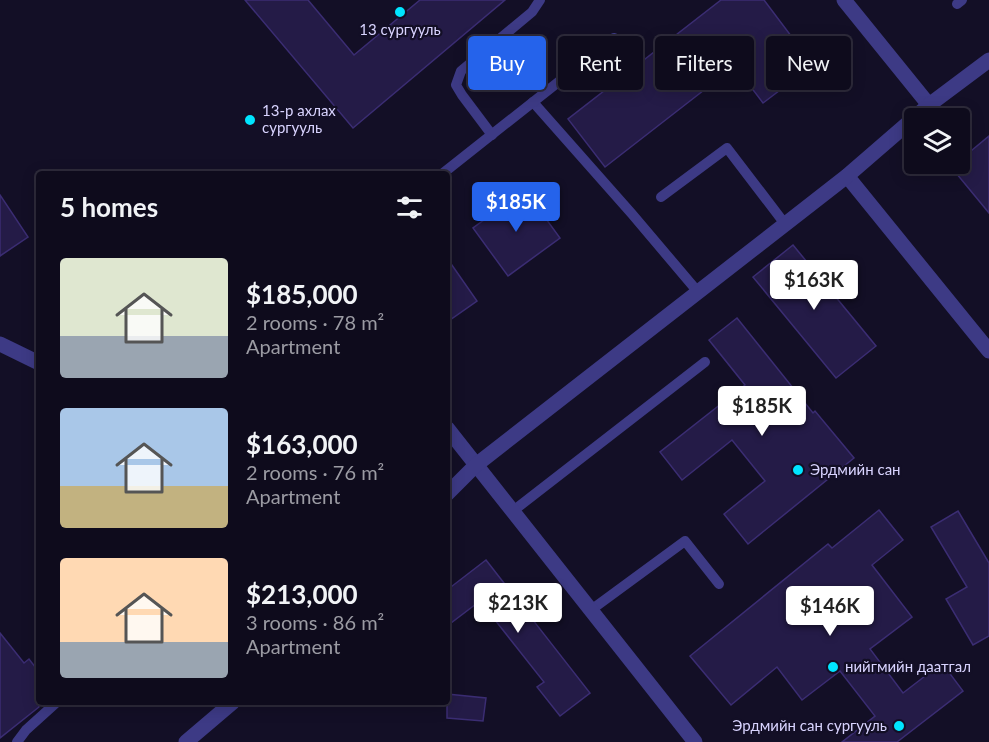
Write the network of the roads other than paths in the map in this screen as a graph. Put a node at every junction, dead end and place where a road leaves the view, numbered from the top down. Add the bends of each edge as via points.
1 (540, 0) edge
2 (844, 0) edge
3 (989, 60) edge
4 (558, 82) edge
5 (533, 102) junction
6 (929, 105) junction
7 (492, 135) junction
8 (446, 171) edge
9 (847, 176) junction
10 (661, 197) dead end
11 (785, 224) junction
12 (698, 292) junction
13 (0, 344) edge
14 (989, 351) edge
15 (36, 362) edge
16 (705, 362) dead end
17 (450, 432) edge
18 (476, 465) junction
19 (450, 491) edge
20 (513, 511) junction
21 (718, 584) dead end
22 (591, 610) junction
23 (54, 705) edge
24 (225, 705) edge
25 (17, 742) edge
26 (186, 742) edge
27 (695, 742) edge

1 - 7 lane via 532,12 461,71 456,84
2 - 6 street
3 - 6 street
4 - 5 lane
5 - 7 lane
5 - 12 lane
6 - 9 street
7 - 8 lane
9 - 11 street
9 - 14 street
10 - 11 lane via 728,148
11 - 12 street
12 - 18 street
13 - 15 street
16 - 20 lane
17 - 18 street
18 - 19 street
18 - 20 street
20 - 22 street
21 - 22 lane via 686,541
22 - 27 street
23 - 25 lane
24 - 26 street

